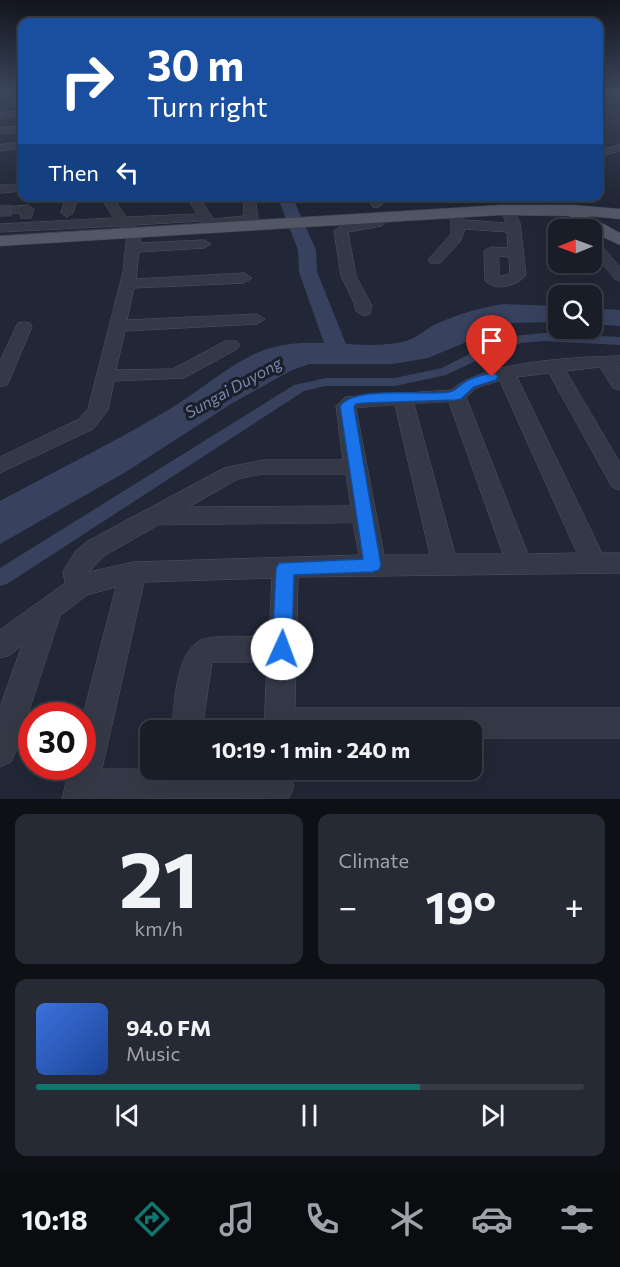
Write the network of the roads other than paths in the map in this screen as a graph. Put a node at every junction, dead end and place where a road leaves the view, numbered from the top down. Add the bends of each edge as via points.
1 (18, 129) edge
2 (0, 131) edge
3 (0, 140) edge
4 (18, 145) edge
5 (18, 146) edge
6 (0, 148) edge
7 (620, 148) edge
8 (603, 153) edge
9 (18, 188) edge
10 (0, 189) edge
11 (71, 201) edge
12 (109, 201) edge
13 (194, 201) edge
14 (250, 201) edge
15 (534, 201) edge
16 (558, 201) edge
17 (562, 201) edge
18 (565, 201) edge
19 (377, 206) edge
20 (67, 213) dead end
21 (617, 213) edge
22 (507, 217) junction
23 (455, 219) junction
24 (560, 219) edge
25 (580, 219) edge
26 (0, 228) edge
27 (207, 228) junction
28 (620, 230) edge
29 (602, 232) edge
30 (130, 234) junction
31 (602, 236) edge
32 (620, 240) edge
33 (0, 241) edge
34 (602, 250) edge
35 (516, 253) dead end
36 (435, 260) dead end
37 (620, 276) edge
38 (244, 278) dead end
39 (128, 284) junction
40 (364, 312) dead end
41 (257, 319) dead end
42 (117, 326) junction
43 (24, 327) dead end
44 (231, 345) dead end
45 (612, 361) edge
46 (554, 366) junction
47 (506, 373) junction
48 (106, 376) junction
49 (0, 381) edge
50 (620, 384) edge
51 (456, 396) junction
52 (403, 398) junction
53 (0, 466) edge
54 (355, 467) junction
55 (620, 481) edge
56 (364, 514) junction
57 (155, 516) junction
58 (594, 563) junction
59 (620, 563) edge
60 (519, 564) junction
61 (373, 565) junction
62 (446, 565) junction
63 (285, 568) junction
64 (133, 572) junction
65 (79, 587) junction
66 (49, 609) junction
67 (0, 646) edge
68 (282, 649) junction
69 (188, 720) edge
70 (280, 720) edge
71 (620, 723) edge
72 (482, 725) edge
73 (0, 752) edge
74 (167, 780) edge
75 (208, 780) edge
76 (277, 785) edge
77 (81, 793) edge

1 - 2 street
3 - 4 street
5 - 6 street
7 - 8 street
9 - 10 street
11 - 20 street
12 - 30 street
13 - 27 street
14 - 27 street via 252,218
15 - 22 main road
16 - 22 main road
17 - 25 main road
18 - 21 main road
19 - 23 main road via 403,216
19 - 27 main road via 305,223
19 - 40 street via 376,223 341,231 351,283 364,304
22 - 23 street
22 - 23 main road via 479,212
22 - 24 main road
22 - 35 street
23 - 36 street via 454,244
26 - 30 street
27 - 30 main road
28 - 29 main road
30 - 33 main road
30 - 39 street
31 - 32 main road
34 - 37 street
38 - 39 street
39 - 42 street
41 - 42 street
42 - 48 street
43 - 49 street
44 - 48 street via 177,374
45 - 46 street
45 - 50 street
46 - 47 street
46 - 55 street
47 - 51 street via 470,384
47 - 58 street
48 - 53 street via 98,410 86,424
51 - 52 street
51 - 60 street
52 - 54 street via 352,400 346,406
52 - 62 street
54 - 56 street
54 - 57 street via 245,469
56 - 57 street
56 - 61 street
57 - 65 street via 84,559 76,570
58 - 59 street
58 - 60 street
60 - 62 street
61 - 62 street
61 - 63 street
63 - 64 street
63 - 68 street
64 - 65 street
64 - 77 street
65 - 66 street
66 - 67 street
66 - 73 street
68 - 69 street via 207,650 200,655
68 - 70 street
71 - 72 street
74 - 77 street
75 - 76 street

